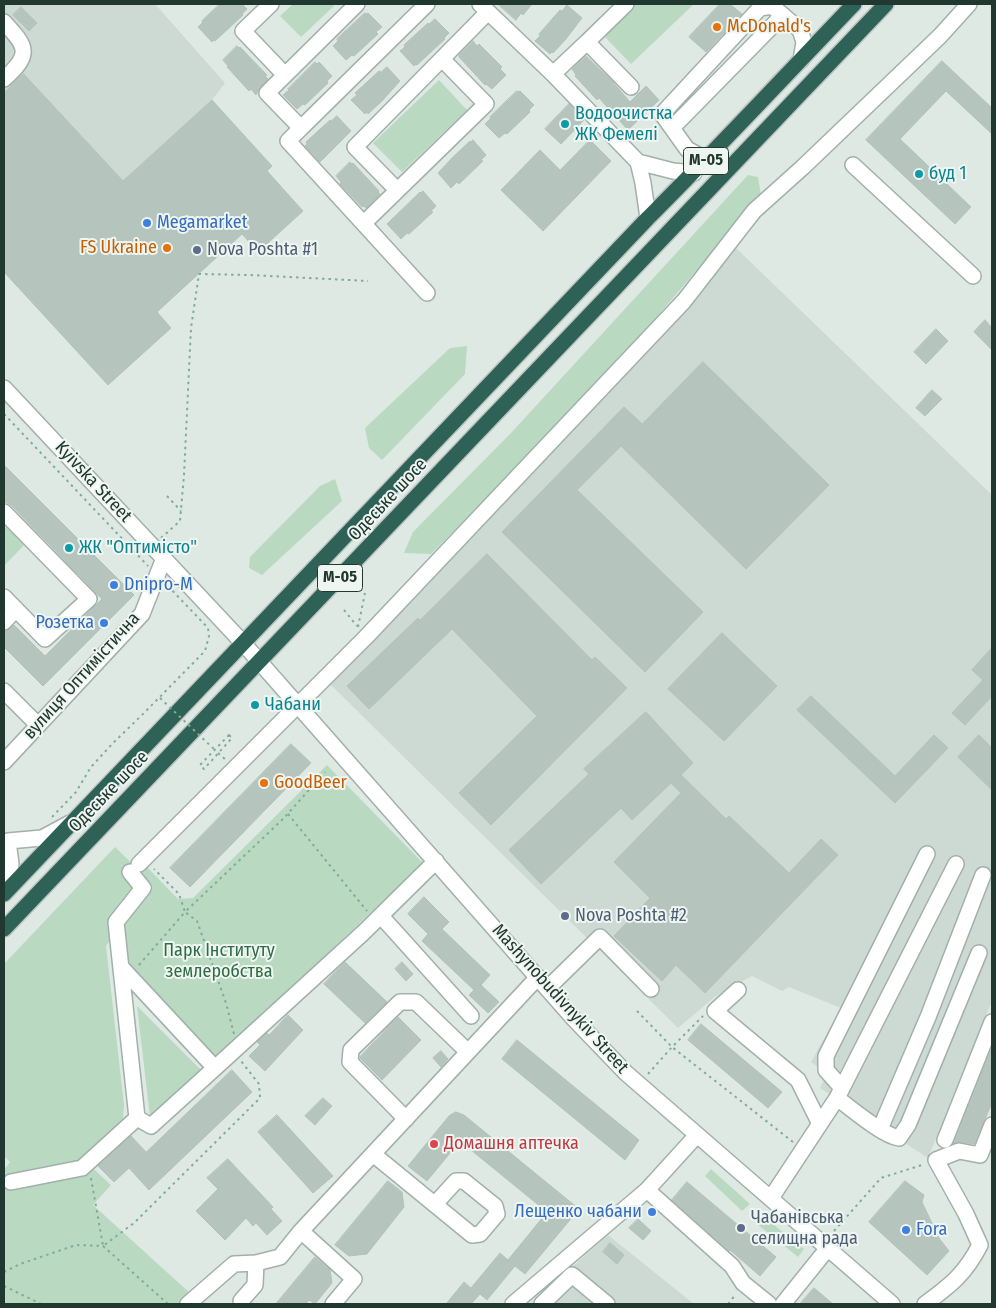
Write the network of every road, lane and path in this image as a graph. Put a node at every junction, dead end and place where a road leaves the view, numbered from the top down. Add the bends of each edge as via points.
1 (271, 4) edge
2 (357, 4) edge
3 (427, 4) edge
4 (626, 4) edge
5 (854, 4) edge
6 (886, 4) edge
7 (969, 4) edge
8 (484, 7) edge
9 (783, 15) junction
10 (4, 22) edge
11 (587, 42) junction
12 (442, 59) junction
13 (801, 60) junction
14 (553, 74) junction
15 (285, 76) junction
16 (4, 79) edge
17 (631, 87) dead end
18 (301, 128) junction
19 (672, 128) junction
20 (707, 160) junction
21 (638, 162) junction
22 (853, 165) dead end
23 (694, 172) junction
24 (398, 190) junction
25 (648, 218) junction
26 (364, 223) junction
27 (973, 276) dead end
28 (368, 282) dead end
29 (427, 293) dead end
30 (4, 388) edge
31 (9, 404) edge
32 (4, 414) edge
33 (167, 496) dead end
34 (180, 511) junction
35 (4, 512) edge
36 (161, 538) dead end
37 (164, 558) junction
38 (157, 575) junction
39 (365, 593) dead end
40 (4, 597) edge
41 (16, 609) junction
42 (344, 610) dead end
43 (4, 622) edge
44 (362, 632) junction
45 (243, 643) junction
46 (260, 662) junction
47 (4, 692) edge
48 (160, 698) junction
49 (299, 706) junction
50 (38, 725) junction
51 (215, 750) junction
52 (218, 753) junction
53 (227, 761) dead end
54 (4, 762) edge
55 (326, 772) dead end
56 (288, 814) junction
57 (52, 817) dead end
58 (72, 822) junction
59 (6, 839) edge
60 (927, 854) dead end
61 (436, 861) junction
62 (956, 864) dead end
63 (138, 866) junction
64 (983, 874) dead end
65 (5, 893) edge
66 (185, 912) junction
67 (378, 919) junction
68 (4, 929) edge
69 (979, 954) dead end
70 (125, 972) junction
71 (538, 977) junction
72 (554, 982) dead end
73 (651, 989) dead end
74 (738, 990) dead end
75 (637, 1011) dead end
76 (715, 1011) junction
77 (471, 1016) dead end
78 (992, 1022) edge
79 (672, 1047) junction
80 (236, 1050) junction
81 (468, 1052) junction
82 (215, 1068) junction
83 (646, 1076) dead end
84 (839, 1093) junction
85 (137, 1118) junction
86 (406, 1119) junction
87 (820, 1124) junction
88 (992, 1125) edge
89 (880, 1128) junction
90 (697, 1135) junction
91 (945, 1140) dead end
92 (803, 1150) junction
93 (373, 1154) junction
94 (936, 1160) junction
95 (90, 1161) junction
96 (11, 1182) dead end
97 (647, 1190) junction
98 (771, 1198) junction
99 (435, 1204) dead end
100 (301, 1231) junction
101 (834, 1231) dead end
102 (103, 1246) junction
103 (828, 1248) junction
104 (256, 1263) junction
105 (4, 1272) edge
106 (4, 1286) edge
107 (241, 1302) dead end
108 (41, 1304) edge
109 (168, 1304) edge
110 (188, 1304) edge
111 (333, 1304) edge
112 (513, 1304) edge
113 (542, 1304) edge
114 (607, 1304) edge
115 (769, 1304) edge
116 (783, 1304) edge
117 (892, 1304) edge
118 (925, 1304) edge

1 - 15 street via 240,34
2 - 15 street
3 - 18 street
4 - 11 street
5 - 13 highway, М-05
6 - 46 highway, Одеське шосе / М-05
7 - 44 street via 940,36 754,211 684,301
8 - 12 street
8 - 14 street
9 - 13 street via 800,30 804,42
9 - 19 street
9 - 19 street via 772,6 760,8 663,111
10 - 16 street via 20,39 23,48 22,59
11 - 14 street
11 - 17 street
12 - 24 street via 351,152
12 - 24 street via 491,99
13 - 20 highway, Одеське шосе / М-05
14 - 21 street
15 - 18 street via 268,93
18 - 26 street via 288,141
19 - 20 street via 687,149
20 - 23 highway, Одеське шосе / М-05
21 - 23 street via 673,171
21 - 25 street
22 - 27 street
23 - 25 highway, Одеське шосе / М-05
24 - 26 street
25 - 45 highway, Одеське шосе / М-05
26 - 29 street
28 - 34 path via 199,274 191,328
30 - 31 street, Kyivska Street
31 - 37 street, Kyivska Street
32 - 38 path
33 - 34 path
34 - 36 path via 180,521
35 - 41 street via 89,599 45,639
37 - 38 street, вулиця Оптимістична
37 - 45 street, Kyivska Street
38 - 48 path via 208,628 209,636 206,651
38 - 50 street, вулиця Оптимістична via 142,614
39 - 44 path
40 - 41 street
41 - 43 street
42 - 44 path
44 - 49 street
45 - 46 street, Kyivska Street
45 - 58 highway, Одеське шосе / М-05
46 - 49 street, Mashynobudivnykiv Street
46 - 68 highway, Одеське шосе / М-05
47 - 50 street
48 - 51 path, bridge
48 - 57 path via 96,761 76,792
49 - 61 street, Mashynobudivnykiv Street
49 - 63 street
50 - 54 street, вулиця Оптимістична
51 - 52 path via 229,735 232,738
51 - 52 path via 200,765 204,768
52 - 53 path
55 - 56 path
56 - 66 path
56 - 67 path
58 - 59 street via 42,838
58 - 65 highway, Одеське шосе / М-05
59 - 65 street via 11,864
60 - 84 street via 826,1056 826,1070
61 - 67 street
61 - 71 street, Mashynobudivnykiv Street
62 - 84 street
63 - 66 path via 180,894
63 - 70 street via 143,888 116,922
64 - 89 street via 928,1017
66 - 70 path
66 - 80 path via 197,921 226,1003
67 - 77 street
67 - 80 street
69 - 89 street via 908,1125 898,1138
70 - 82 street
70 - 85 street
71 - 81 street
71 - 90 street, Mashynobudivnykiv Street via 626,1073
72 - 73 street via 600,937
74 - 76 street
75 - 79 path
76 - 79 path via 703,1016
76 - 87 street via 798,1080
78 - 91 street
79 - 83 path
79 - 92 path
80 - 82 street
80 - 102 path via 258,1084 260,1098 134,1223
81 - 86 street
81 - 86 street via 416,1002 400,1002 351,1050 350,1062
82 - 85 street via 151,1126
84 - 87 street
84 - 89 street
85 - 95 street
86 - 93 street
87 - 92 street
88 - 94 street via 980,1155 959,1151
90 - 97 street
90 - 98 street, Mashynobudivnykiv Street
92 - 98 street
93 - 99 street
93 - 100 street
94 - 101 path via 882,1178
94 - 118 street via 980,1245 971,1264 953,1283
95 - 96 street via 82,1168
95 - 102 path
97 - 112 street
97 - 115 street via 732,1266 743,1283
98 - 103 street, Mashynobudivnykiv Street
100 - 104 street via 280,1258
100 - 111 street via 354,1279
102 - 105 path via 76,1245
102 - 109 path
103 - 116 street
103 - 117 street, Mashynobudivnykiv Street
104 - 107 street via 255,1285
104 - 110 street via 234,1264
106 - 108 path
113 - 114 street via 572,1275

